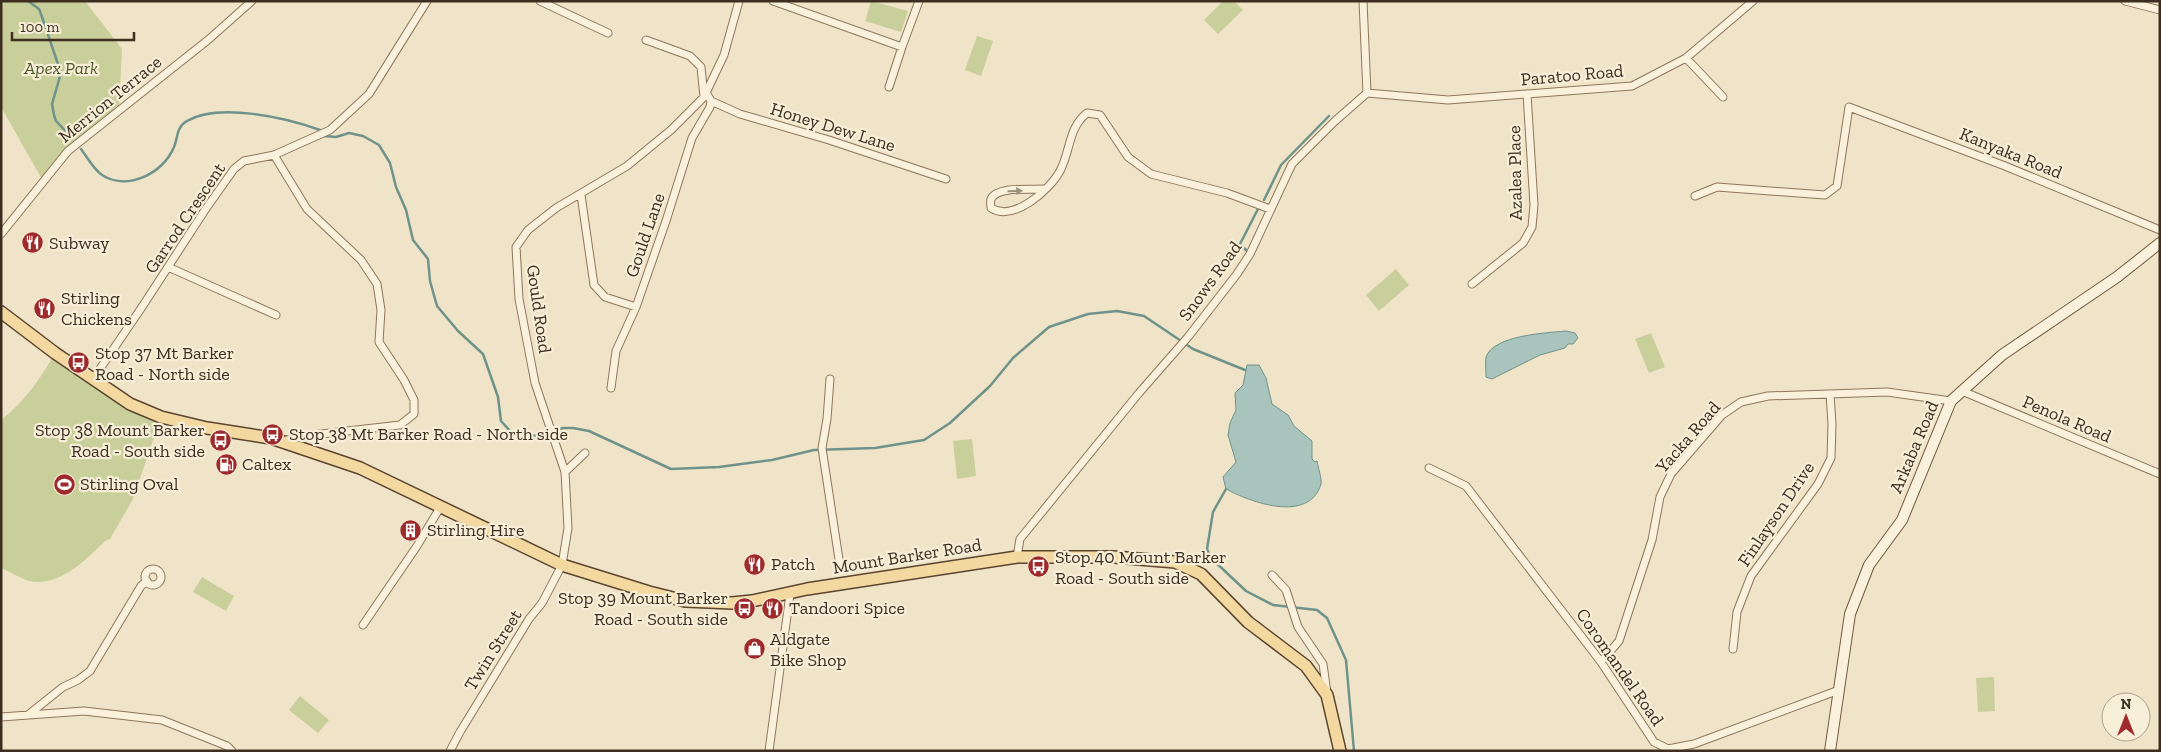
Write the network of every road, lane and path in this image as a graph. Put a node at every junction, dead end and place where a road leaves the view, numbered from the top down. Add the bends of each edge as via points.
1 (252, 1) edge
2 (428, 1) edge
3 (540, 1) edge
4 (739, 1) edge
5 (772, 1) edge
6 (920, 1) edge
7 (1363, 1) edge
8 (1753, 1) edge
9 (2125, 1) edge
10 (2160, 10) edge
11 (608, 33) dead end
12 (646, 40) dead end
13 (902, 47) junction
14 (1686, 58) junction
15 (889, 87) dead end
16 (1367, 93) junction
17 (1527, 94) junction
18 (707, 97) junction
19 (1723, 97) dead end
20 (274, 154) junction
21 (946, 179) dead end
22 (1043, 190) junction
23 (581, 194) junction
24 (1695, 196) dead end
25 (1270, 209) junction
26 (2160, 230) edge
27 (1, 234) edge
28 (2160, 243) edge
29 (168, 267) junction
30 (1472, 284) dead end
31 (636, 307) junction
32 (1, 312) edge
33 (276, 315) dead end
34 (93, 379) junction
35 (830, 380) dead end
36 (610, 388) dead end
37 (1962, 391) junction
38 (1830, 394) junction
39 (1951, 400) junction
40 (282, 442) junction
41 (585, 452) dead end
42 (1429, 468) dead end
43 (565, 472) junction
44 (2160, 474) edge
45 (441, 506) junction
46 (1017, 556) junction
47 (562, 565) junction
48 (840, 566) dead end
49 (1272, 575) dead end
50 (147, 581) dead end
51 (790, 594) junction
52 (363, 625) dead end
53 (1733, 649) dead end
54 (1602, 662) junction
55 (1839, 690) junction
56 (1327, 695) junction
57 (28, 715) junction
58 (1, 717) edge
59 (232, 751) edge
60 (450, 751) edge
61 (769, 751) edge
62 (1340, 751) edge
63 (1830, 751) edge

1 - 27 street, Merrion Terrace via 68,151
2 - 20 street, Garrod Crescent via 369,94 330,130
3 - 11 street
4 - 18 street, Gould Road via 724,55
5 - 13 street
6 - 13 street
7 - 16 street
8 - 14 street, Paratoo Road
9 - 10 street
12 - 18 street via 690,56 701,67
13 - 15 street
14 - 17 street, Paratoo Road via 1632,86
14 - 19 street
16 - 17 street, Paratoo Road via 1448,100
16 - 25 street, Snows Road via 1292,164
17 - 30 street, Azalea Place via 1534,205 1532,227 1523,243
18 - 21 street, Honey Dew Lane via 740,114
18 - 23 street, Gould Road via 626,166
18 - 31 street, Gould Lane via 710,107 692,138
20 - 29 street, Garrod Crescent via 244,161 234,169
20 - 40 street via 307,209 361,260 377,284 381,310 379,342 414,400 414,414 400,425 304,436
22 -> 22 street via 1013,211 998,212 991,208 991,199 997,193
22 - 25 street via 1060,170 1077,121 1087,112 1100,115 1128,157 1151,174 1227,193
23 - 31 street via 594,285 605,298
23 - 43 street, Gould Road via 528,230 516,247 519,298 534,383
24 - 26 street, Kanyaka Road via 1717,187 1825,195 1837,186 1849,106
25 - 46 street, Snows Road via 1250,254 1188,338 1020,539
28 - 37 street, Arkaba Road via 2002,355
29 - 33 street
29 - 34 street, Garrod Crescent
31 - 36 street, Gould Lane via 616,352
32 - 34 main road, Mount Barker Road
34 - 40 main road, Mount Barker Road via 130,404 161,417
35 - 48 street via 823,451
37 - 39 street, Arkaba Road
37 - 44 street, Penola Road
38 - 39 street, Yacka Road via 1887,392
38 - 53 street, Finlayson Drive via 1831,458 1818,484 1751,576 1737,612
38 - 54 street, Yacka Road via 1768,396 1741,402 1722,415 1671,474 1660,497 1652,540 1619,641
39 - 55 street, Arkaba Road via 1902,520 1869,565 1850,614
40 - 45 main road, Mount Barker Road via 360,468
41 - 43 street
42 - 54 street, Coromandel Road via 1466,486
43 - 47 street, Gould Road via 568,528
45 - 47 main road, Mount Barker Road
45 - 52 street
46 - 51 main road, Mount Barker Road
46 - 56 main road, Mount Barker Road via 1114,557 1175,562 1201,574 1248,622 1306,666
47 - 51 main road, Mount Barker Road via 685,601 732,604
47 - 60 street, Twin Street
49 - 56 street via 1286,590 1298,627 1323,664
50 - 57 street via 90,672 63,687
51 - 61 street
54 - 55 street, Coromandel Road via 1654,742 1668,749 1694,744
55 - 63 street, Arkaba Road
56 - 62 main road, Mount Barker Road
57 - 58 street
57 - 59 street via 84,711 162,720 227,746

